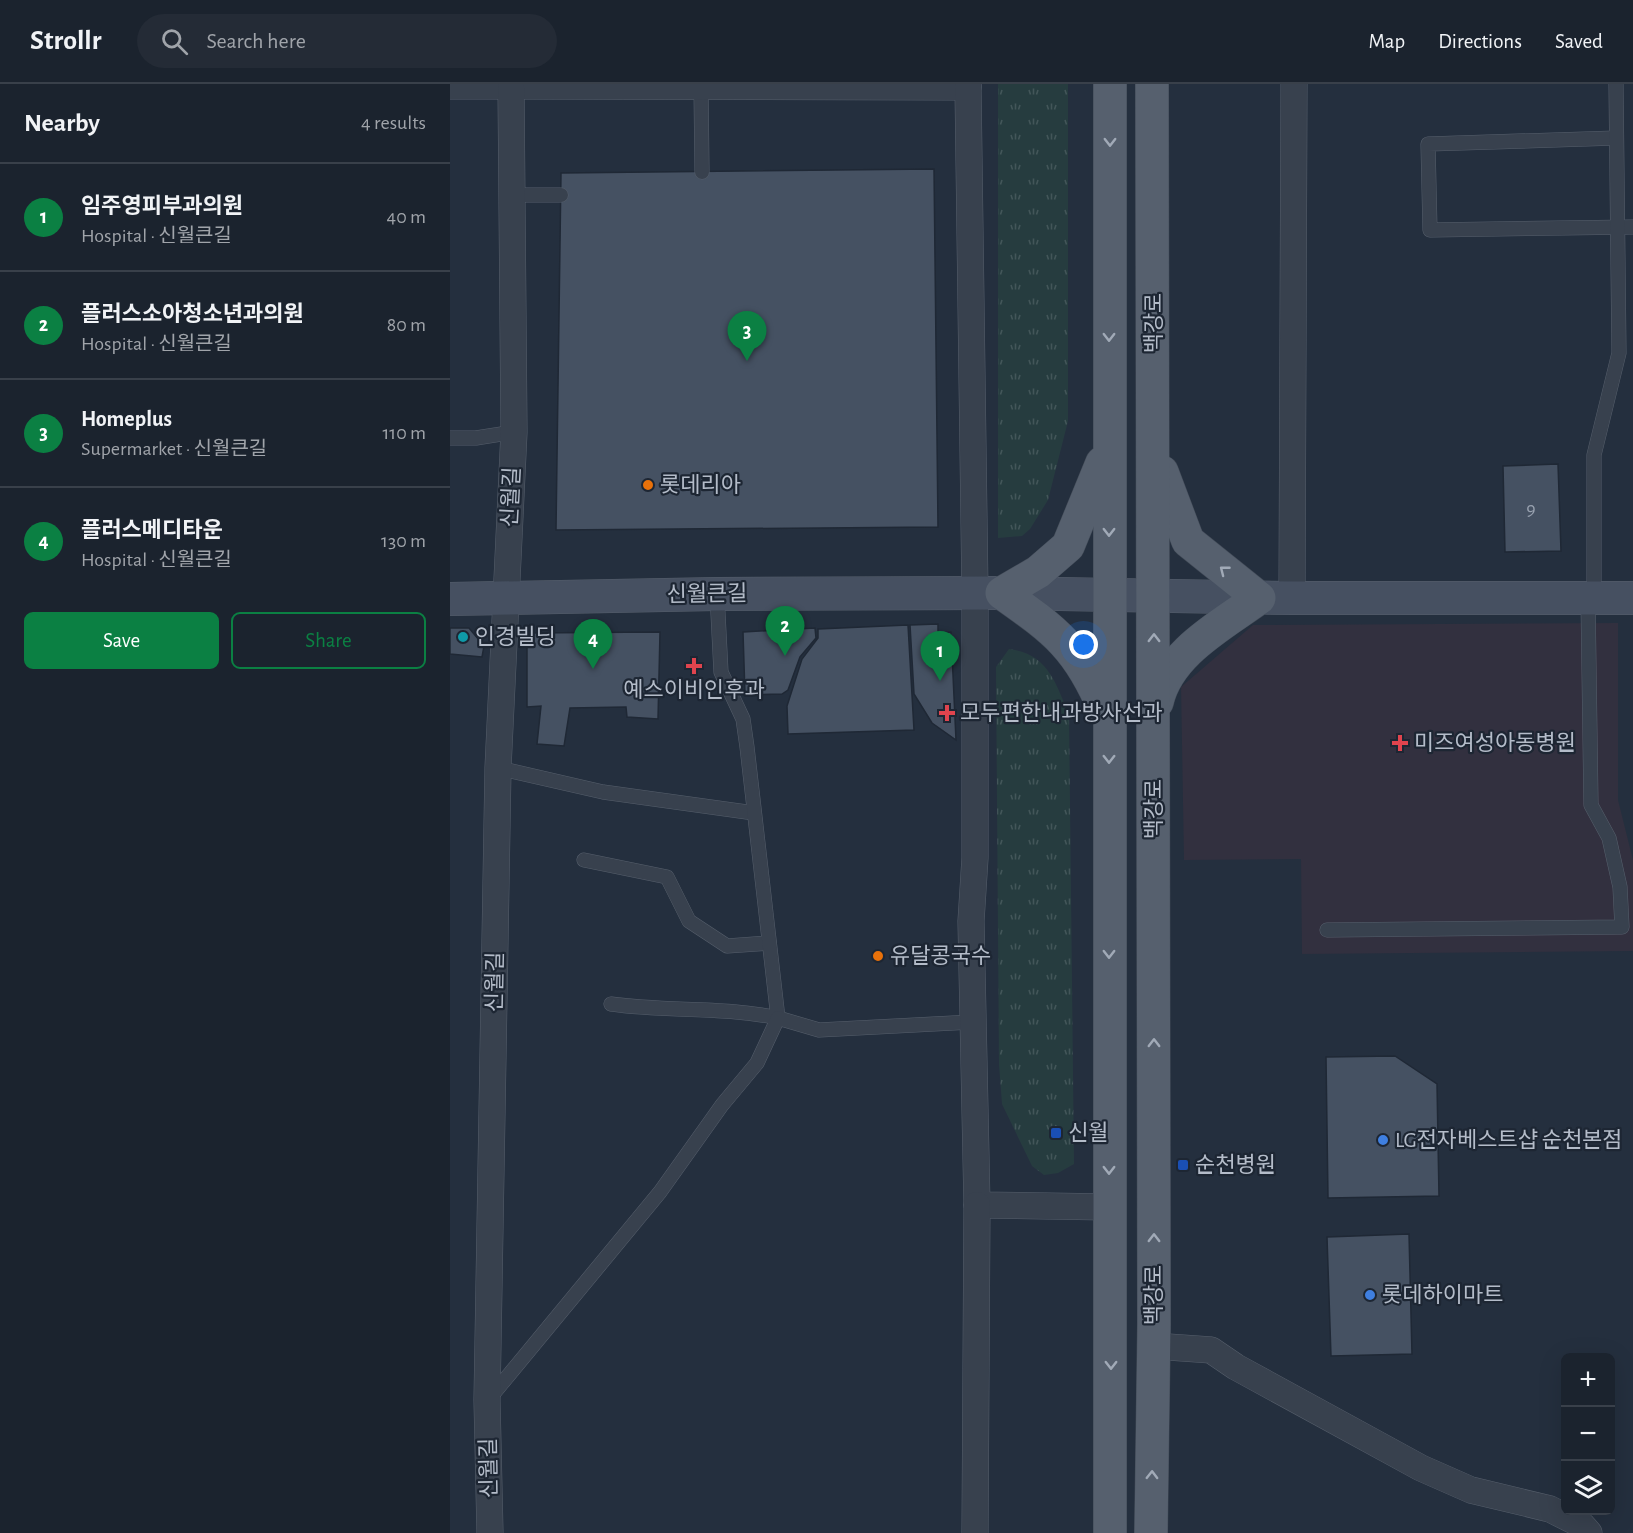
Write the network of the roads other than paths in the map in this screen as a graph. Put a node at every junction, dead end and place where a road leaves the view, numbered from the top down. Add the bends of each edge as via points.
1 (1110, 84) edge
2 (1152, 84) edge
3 (1294, 84) edge
4 (1616, 84) edge
5 (450, 86) edge
6 (968, 86) edge
7 (511, 87) junction
8 (701, 87) junction
9 (1616, 138) junction
10 (702, 171) dead end
11 (512, 195) junction
12 (561, 195) dead end
13 (1633, 227) edge
14 (1617, 228) junction
15 (513, 432) junction
16 (450, 438) edge
17 (1109, 447) junction
18 (1154, 451) junction
19 (989, 593) junction
20 (717, 594) junction
21 (1109, 595) junction
22 (1154, 596) junction
23 (506, 598) junction
24 (1260, 598) junction
25 (1292, 598) junction
26 (1633, 598) edge
27 (450, 599) edge
28 (1591, 599) junction
29 (1154, 712) junction
30 (1109, 720) junction
31 (498, 768) junction
32 (754, 813) junction
33 (584, 861) dead end
34 (1327, 930) dead end
35 (769, 943) junction
36 (611, 1004) dead end
37 (778, 1018) junction
38 (972, 1022) junction
39 (977, 1205) junction
40 (1109, 1207) junction
41 (1154, 1346) junction
42 (487, 1400) junction
43 (490, 1533) edge
44 (975, 1533) edge
45 (1110, 1533) edge
46 (1151, 1533) edge
47 (1589, 1533) edge

1 -> 17 main road, 백강로
2 - 18 main road, 백강로
3 - 25 street
4 - 9 lane
5 - 7 street
6 - 8 street
6 - 19 street
7 - 8 street
7 - 11 street, 신월길
8 - 10 lane
9 - 14 lane
9 - 14 lane via 1428,144 1430,230
11 - 12 lane
11 - 15 street, 신월길
13 - 14 lane
14 - 28 lane via 1619,353 1594,456
15 - 16 lane, 신월길
15 - 23 street, 신월길
17 - 19 main road via 1068,546 1038,572
17 -> 21 main road, 백강로
18 - 22 main road, 백강로
24 -> 18 main road via 1188,541
19 - 20 street, 신월큰길
19 - 21 street, 신월큰길
19 - 30 main road via 1051,627 1091,676
19 - 38 street
20 - 23 street, 신월큰길
20 - 32 lane via 721,672 742,718
21 - 22 street, 신월큰길
21 - 30 main road, 백강로
22 - 24 street, 신월큰길
29 -> 22 main road, 백강로
23 - 27 street, 신월큰길
23 - 31 street, 신월길
24 - 25 street, 신월큰길
24 - 29 main road via 1184,656 1159,691
25 - 28 street, 신월큰길
26 - 28 street, 신월큰길
28 - 34 lane via 1592,805 1609,838 1620,886 1622,927
41 -> 29 main road, 백강로
30 -> 40 main road, 백강로
31 - 32 lane via 603,792
31 - 42 street, 신월길
32 - 35 lane
33 - 35 lane via 667,877 689,921 728,946
35 - 37 lane
36 - 37 lane via 678,1011 745,1011
37 - 38 lane via 819,1030
37 - 42 lane via 757,1063 660,1192
38 - 39 street
39 - 40 street
39 - 44 street
40 -> 45 main road, 백강로
46 -> 41 main road, 백강로
41 - 47 street via 1211,1350 1421,1468 1471,1490 1550,1509
42 - 43 street, 신월길

